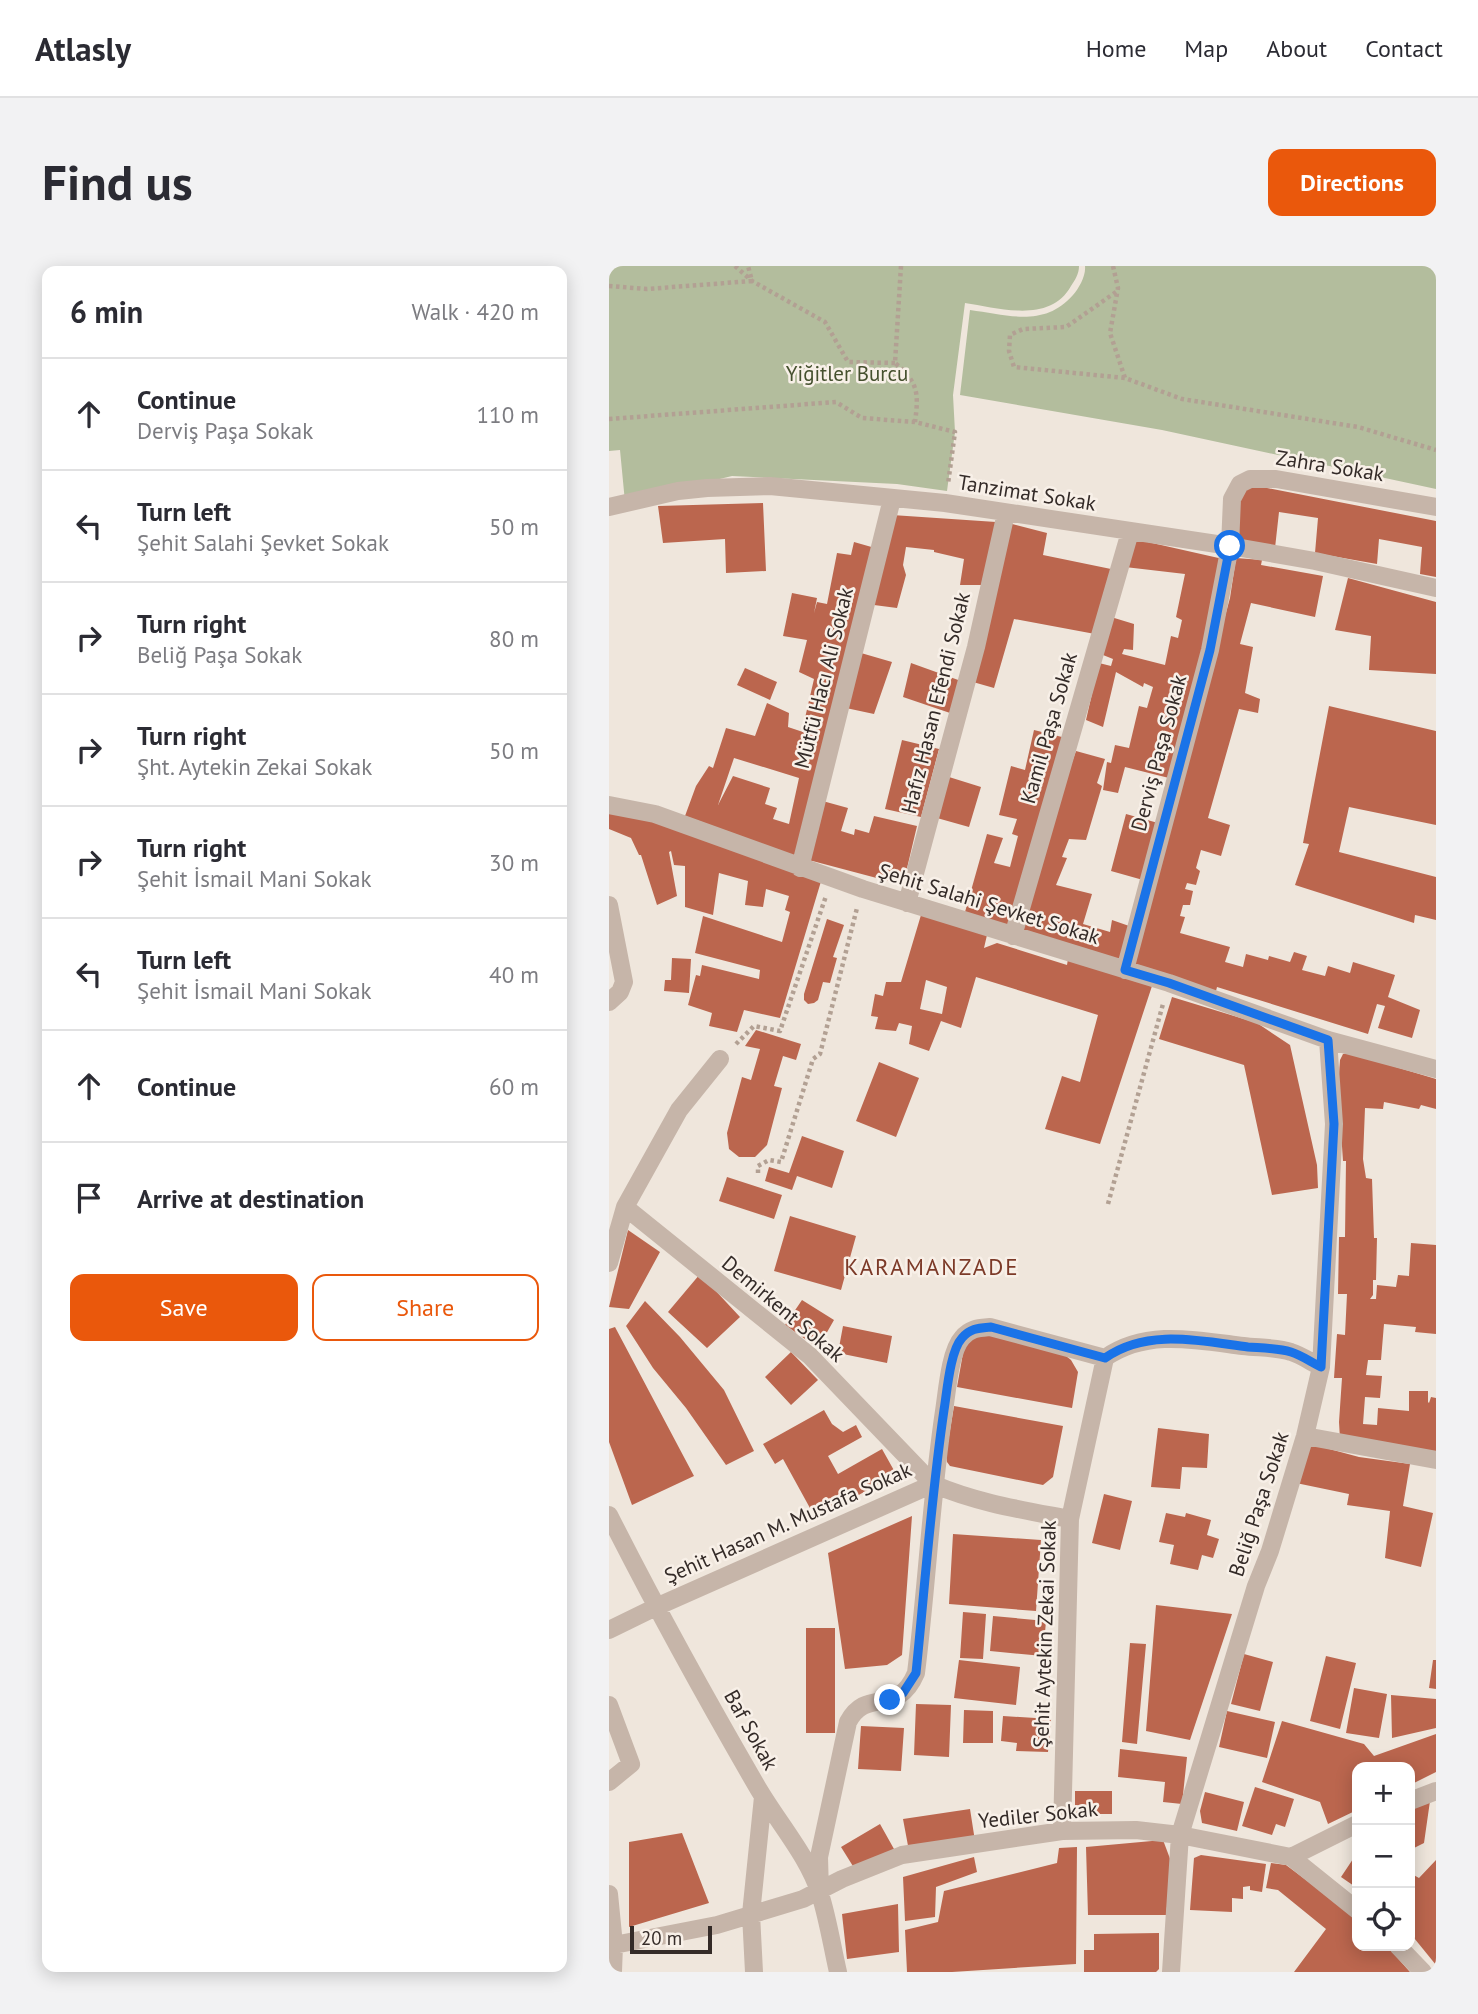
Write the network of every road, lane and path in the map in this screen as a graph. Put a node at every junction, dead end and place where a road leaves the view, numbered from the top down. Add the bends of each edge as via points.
1 (735, 266) edge
2 (748, 266) edge
3 (901, 266) edge
4 (1113, 266) edge
5 (752, 281) junction
6 (609, 286) edge
7 (1117, 292) junction
8 (895, 363) junction
9 (1125, 378) junction
10 (609, 419) edge
11 (915, 422) junction
12 (1436, 450) edge
13 (892, 499) junction
14 (945, 503) junction
15 (609, 506) edge
16 (1436, 507) edge
17 (1006, 513) junction
18 (1130, 532) junction
19 (1230, 546) junction
20 (1436, 588) edge
21 (609, 805) edge
22 (800, 868) junction
23 (832, 878) junction
24 (907, 903) junction
25 (858, 904) dead end
26 (609, 905) edge
27 (1013, 936) junction
28 (1125, 970) junction
29 (1169, 983) junction
30 (609, 1002) edge
31 (1328, 1040) junction
32 (720, 1059) joint
33 (1436, 1069) edge
34 (758, 1173) dead end
35 (1108, 1205) dead end
36 (625, 1207) junction
37 (609, 1263) edge
38 (1105, 1358) junction
39 (1321, 1367) junction
40 (1305, 1436) junction
41 (1436, 1460) edge
42 (933, 1484) junction
43 (609, 1515) edge
44 (1070, 1519) junction
45 (656, 1607) junction
46 (609, 1630) edge
47 (609, 1705) edge
48 (609, 1782) edge
49 (1436, 1791) edge
50 (762, 1797) junction
51 (1415, 1799) edge
52 (1355, 1825) edge
53 (1062, 1830) junction
54 (1180, 1835) junction
55 (1291, 1857) junction
56 (820, 1892) junction
57 (609, 1894) edge
58 (1352, 1906) edge
59 (751, 1914) junction
60 (612, 1944) edge
61 (1403, 1951) edge
62 (613, 1972) edge
63 (754, 1972) edge
64 (838, 1972) edge
65 (1171, 1972) edge
66 (1423, 1972) edge

1 - 5 path
2 - 5 path
3 - 8 path
4 - 7 path
5 - 6 path via 647,289
5 - 8 path via 825,322 848,362
7 - 9 path via 1110,333
7 - 9 path via 1066,327 1023,329 1010,335 1009,351 1014,367
8 - 11 path via 909,375 919,396
9 - 12 path via 1182,399 1358,427
10 - 11 path via 836,402 862,418
11 - 14 path via 955,432
13 - 14 street, Tanzimat Sokak
13 - 15 street, Tanzimat Sokak via 769,486 678,491
13 - 22 street, Mütfü Hacı Ali Sokak
14 - 17 street, Tanzimat Sokak
16 - 19 street, Zahra Sokak via 1276,479 1250,479 1240,484 1232,499
17 - 18 street, Tanzimat Sokak
17 - 24 street, Hafız Hasan Efendi Sokak via 976,647
18 - 19 street, Tanzimat Sokak
18 - 27 street, Kamil Paşa Sokak
19 - 20 street, Tanzimat Sokak
19 - 28 street, Derviş Paşa Sokak via 1210,650
21 - 22 street, Şehit Salahi Şevket Sokak via 655,814
22 - 23 street, Şehit Salahi Şevket Sokak
23 - 24 street, Şehit Salahi Şevket Sokak
23 - 32 path via 780,1031 754,1026
24 - 27 street, Şehit Salahi Şevket Sokak
25 - 34 path via 820,1055 813,1059 781,1162 769,1160 758,1166
26 - 30 street via 624,982 621,992
27 - 28 street, Şehit Salahi Şevket Sokak
28 - 29 street, Şehit Salahi Şevket Sokak
29 - 31 street, Şehit Salahi Şevket Sokak
29 - 35 path
31 - 33 street, Şehit Salahi Şevket Sokak
31 - 39 street, Beliğ Paşa Sokak via 1334,1124
32 - 36 street via 679,1110
36 - 37 street
36 - 42 street, Demirkent Sokak via 810,1356
38 - 39 street via 1125,1346 1185,1339 1291,1352
38 - 42 street via 991,1327 974,1328 961,1338 954,1354
38 - 44 street, Şehit Aytekin Zekai Sokak
39 - 40 street, Beliğ Paşa Sokak
40 - 41 street
40 - 54 street, Beliğ Paşa Sokak
42 - 44 street, Şehit Hasan M. Mustafa Sokak via 1004,1507
42 - 45 street, Şehit Hasan M. Mustafa Sokak
42 - 56 street via 916,1673 897,1698 862,1705 848,1723 819,1857
43 - 45 street, Baf Sokak
44 - 53 street, Şehit Aytekin Zekai Sokak
45 - 46 street, Şehit Hasan M. Mustafa Sokak
45 - 50 street, Baf Sokak
47 - 48 street via 631,1764
49 - 51 street
50 - 56 street, Baf Sokak
50 - 59 street
52 - 55 street
53 - 54 street, Yediler Sokak
53 - 56 street, Yediler Sokak via 902,1855
54 - 55 street, Yediler Sokak
54 - 65 street, Beliğ Paşa Sokak
55 - 58 street, Yediler Sokak
56 - 59 street, Yediler Sokak
56 - 64 street, Baf Sokak
57 - 60 street
59 - 60 street, Yediler Sokak via 717,1925
59 - 63 street
60 - 62 street
61 - 66 street

